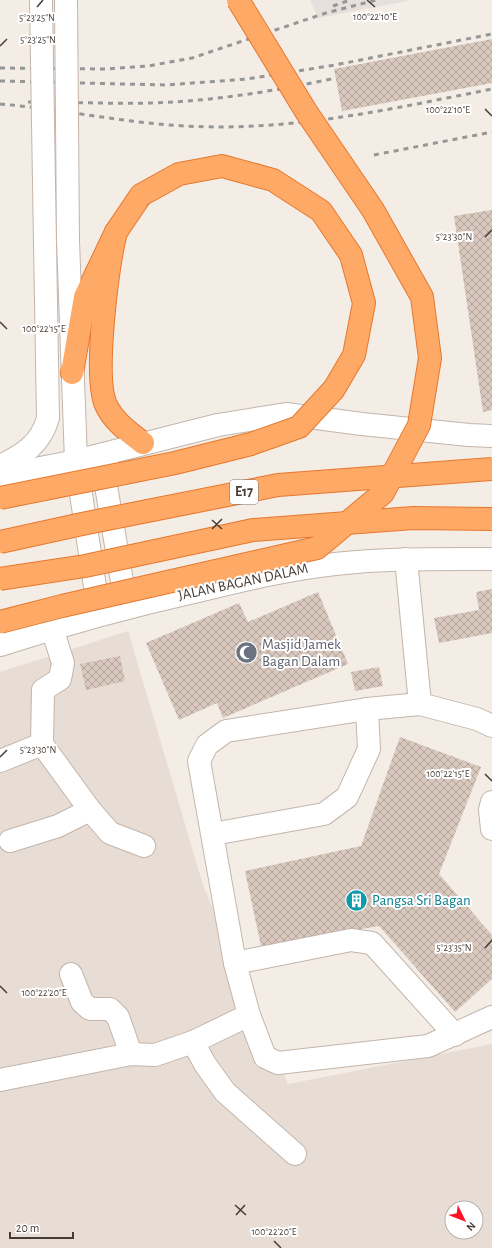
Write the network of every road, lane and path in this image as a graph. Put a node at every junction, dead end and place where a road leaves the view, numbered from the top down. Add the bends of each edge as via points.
1 (41, 0) edge
2 (66, 0) edge
3 (238, 0) edge
4 (116, 232) junction
5 (72, 373) junction
6 (492, 436) edge
7 (143, 443) junction
8 (116, 452) junction
9 (0, 466) edge
10 (77, 469) junction
11 (492, 470) edge
12 (0, 476) edge
13 (0, 498) edge
14 (492, 519) edge
15 (0, 542) edge
16 (406, 559) junction
17 (492, 559) edge
18 (0, 579) edge
19 (137, 605) junction
20 (0, 622) edge
21 (73, 622) junction
22 (52, 628) junction
23 (0, 645) edge
24 (420, 704) junction
25 (368, 709) junction
26 (492, 726) edge
27 (42, 744) junction
28 (0, 761) edge
29 (90, 810) junction
30 (213, 834) junction
31 (10, 841) dead end
32 (144, 846) dead end
33 (235, 963) junction
34 (71, 974) dead end
35 (249, 1015) junction
36 (492, 1017) edge
37 (455, 1035) junction
38 (193, 1042) junction
39 (131, 1054) junction
40 (0, 1080) edge
41 (295, 1154) dead end

1 - 9 street, bridge via 48,418 34,446
2 - 5 street, bridge
3 - 20 highway, bridge via 307,113 373,210 422,297 430,358 419,425 383,493 317,548
4 - 5 highway via 85,297
4 - 7 highway via 109,258 101,379 105,403 114,420
4 - 13 highway, bridge via 142,195 179,174 222,166 273,180 321,211 351,256 364,303 354,355 334,389 299,427 251,444 190,459
5 - 10 street
6 - 7 street via 286,414 218,425
7 - 8 street
8 - 10 street
8 - 19 street via 106,461 103,468 123,587 129,599
10 - 12 street via 51,466
10 - 21 street via 96,593 88,609
11 - 15 highway, E17, bridge via 278,485
14 - 18 highway, bridge via 414,518 253,530 85,566
16 - 17 street, JALAN BAGAN DALAM
16 - 19 street, JALAN BAGAN DALAM via 334,564 258,577
16 - 24 street
19 - 21 street, JALAN BAGAN DALAM
21 - 22 street, JALAN BAGAN DALAM
22 - 23 street, JALAN BAGAN DALAM
22 - 27 street via 63,663 60,679 42,690
24 - 25 street
24 - 26 street via 477,719
25 - 30 street via 369,749 347,797 324,814
25 - 30 street via 226,731 207,745 199,761
27 - 28 street
27 - 29 street
29 - 31 street via 58,826
29 - 32 street via 110,832
30 - 33 street
33 - 35 street
33 - 37 street via 351,940 372,943
34 - 39 street via 82,1002 90,1009 110,1009 118,1017
35 - 37 street via 264,1057 278,1063 428,1046
35 - 38 street
36 - 37 street
38 - 39 street via 156,1055
38 - 41 street via 225,1092
39 - 40 street

